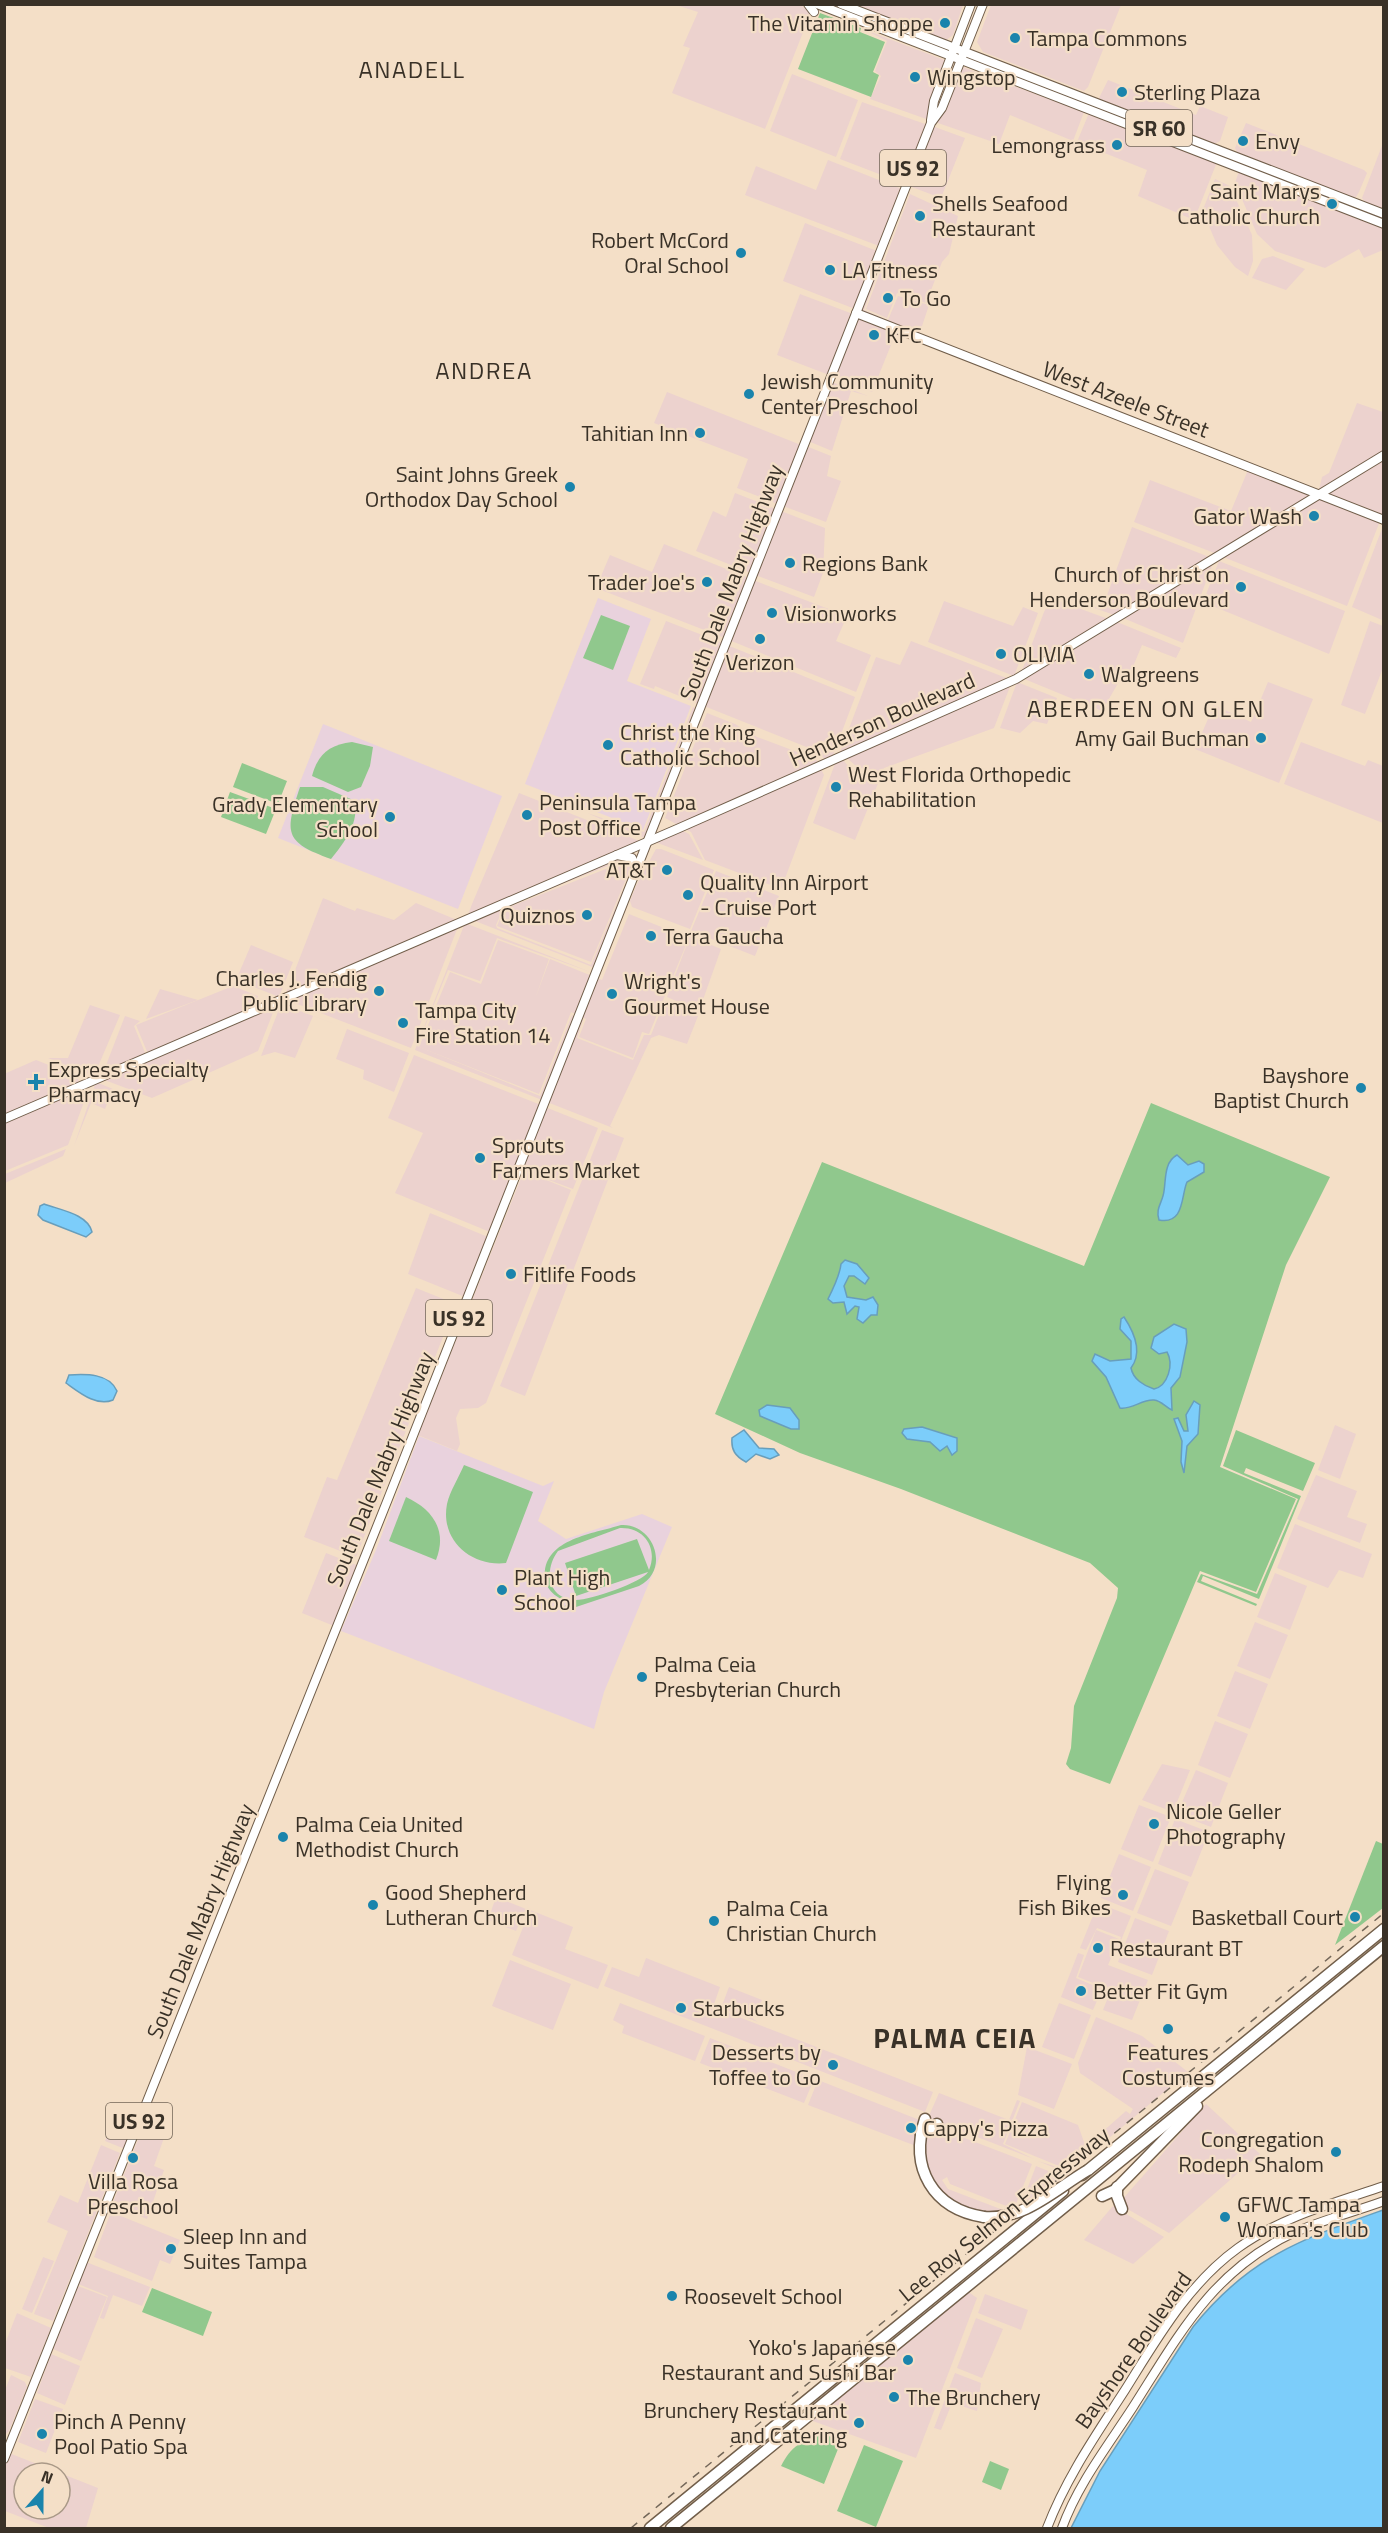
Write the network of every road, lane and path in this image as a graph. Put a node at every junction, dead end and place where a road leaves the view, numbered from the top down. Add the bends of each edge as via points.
1 (841, 4) edge
2 (971, 4) edge
3 (983, 4) edge
4 (813, 7) edge
5 (957, 55) junction
6 (1045, 94) junction
7 (1095, 103) junction
8 (1087, 110) junction
9 (1134, 118) junction
10 (1383, 214) edge
11 (1383, 224) edge
12 (856, 313) junction
13 (1383, 455) edge
14 (1318, 494) junction
15 (1383, 520) edge
16 (659, 813) junction
17 (677, 830) junction
18 (649, 841) junction
19 (617, 855) junction
20 (637, 870) junction
21 (4, 1119) edge
22 (1383, 1929) edge
23 (1383, 1946) edge
24 (1237, 2066) junction
25 (925, 2119) dead end
26 (937, 2124) dead end
27 (920, 2137) junction
28 (1091, 2168) junction
29 (1383, 2186) edge
30 (1117, 2187) junction
31 (1102, 2196) dead end
32 (1383, 2201) edge
33 (1122, 2209) dead end
34 (4, 2459) edge
35 (650, 2529) edge
36 (671, 2529) edge
37 (1047, 2529) edge
38 (1062, 2529) edge

1 - 5 main road, SR 60
2 - 5 main road, US 92
3 - 5 main road, US 92
4 - 5 main road, SR 60
5 - 6 main road, SR 60
5 - 7 main road, SR 60
5 - 12 main road, South Dale Mabry Highway / US 92 via 934,101 931,123
6 - 7 main road
6 - 8 main road, SR 60
7 - 9 main road, SR 60
8 - 9 main road via 1097,108 1124,119
8 - 11 main road, SR 60
9 - 10 main road, SR 60
12 - 14 main road, West Azeele Street
12 - 16 main road, South Dale Mabry Highway / US 92
13 - 14 main road, Henderson Boulevard
14 - 15 main road, West Azeele Street
14 - 17 main road, Henderson Boulevard via 1016,679
16 - 17 main road via 665,825
16 - 18 main road, South Dale Mabry Highway / US 92
17 - 18 main road, Henderson Boulevard
18 - 19 main road, Henderson Boulevard
18 - 20 main road, South Dale Mabry Highway / US 92
19 - 20 main road via 632,858
19 - 21 main road, Henderson Boulevard
20 - 34 main road, South Dale Mabry Highway / US 92
22 - 28 highway, Lee Roy Selmon Expressway
23 - 24 highway, Lee Roy Selmon Expressway
24 - 30 highway
24 - 36 highway, Lee Roy Selmon Expressway
25 - 27 highway
26 - 27 highway
27 - 28 highway, bridge via 922,2166 935,2192 960,2211 984,2217 1005,2217 1024,2211
28 - 35 highway, Lee Roy Selmon Expressway, bridge
29 - 37 main road, Bayshore Boulevard via 1301,2214 1266,2231 1207,2274 1164,2329 1083,2454
30 - 31 highway
30 - 33 highway
32 - 38 main road, Bayshore Boulevard via 1289,2235 1254,2255 1202,2301 1090,2472

